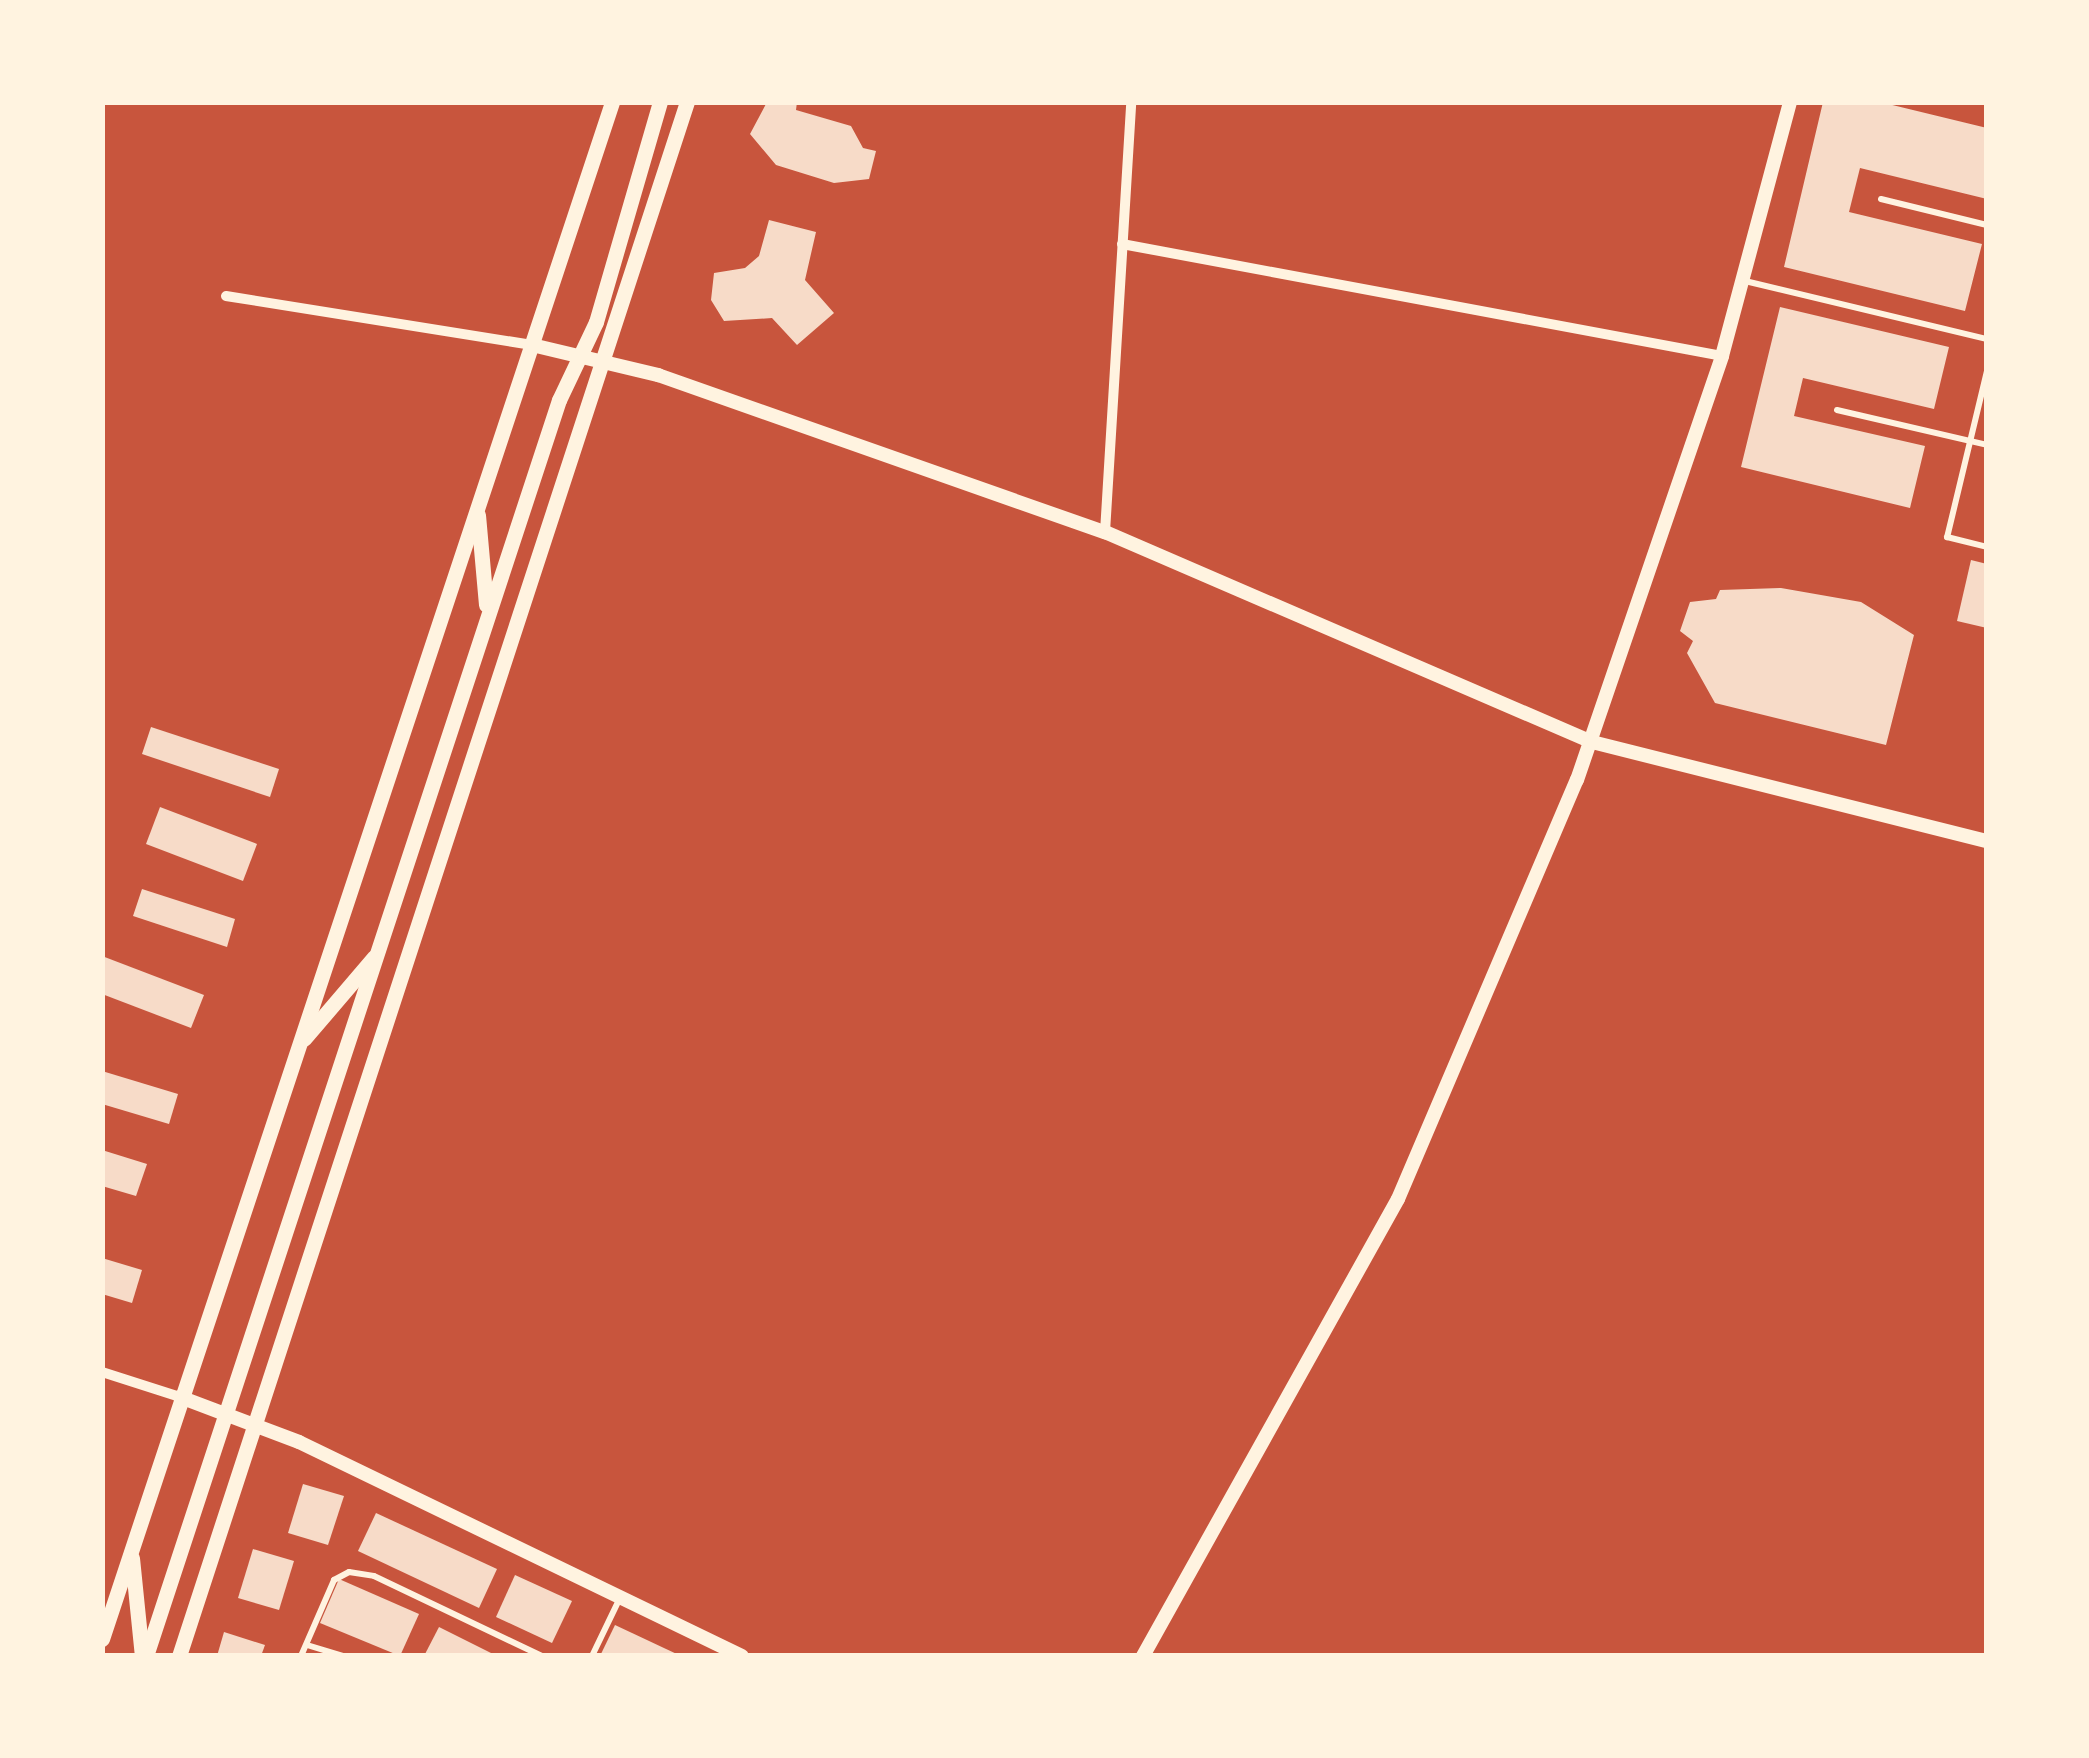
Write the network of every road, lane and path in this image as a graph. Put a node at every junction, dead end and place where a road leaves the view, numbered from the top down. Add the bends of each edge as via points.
1 (612, 102) edge
2 (660, 102) edge
3 (687, 102) edge
4 (1131, 102) edge
5 (1790, 102) edge
6 (1880, 199) dead end
7 (1987, 225) edge
8 (1122, 244) junction
9 (1743, 280) junction
10 (226, 296) dead end
11 (1987, 338) edge
12 (532, 345) junction
13 (582, 355) junction
14 (1722, 356) junction
15 (605, 359) junction
16 (1987, 370) edge
17 (1837, 410) dead end
18 (1970, 441) junction
19 (1987, 445) edge
20 (478, 506) junction
21 (1105, 532) junction
22 (1987, 547) edge
23 (487, 616) junction
24 (1592, 742) junction
25 (1987, 841) edge
26 (380, 950) junction
27 (296, 1049) junction
28 (102, 1372) edge
29 (180, 1397) junction
30 (226, 1412) junction
31 (256, 1424) junction
32 (131, 1549) junction
33 (621, 1596) junction
34 (102, 1639) edge
35 (305, 1645) junction
36 (144, 1656) edge
37 (179, 1656) edge
38 (301, 1656) edge
39 (344, 1656) edge
40 (542, 1656) edge
41 (592, 1656) edge
42 (742, 1656) edge
43 (1143, 1656) edge

1 - 12 main road
2 - 13 main road
3 - 15 main road
4 - 8 street
5 - 9 street
6 - 7 lane
8 - 14 street
8 - 21 street
9 - 11 lane
9 - 14 street
10 - 12 street
12 - 13 street
12 - 20 main road
13 - 15 street
13 - 23 main road via 559,400
14 - 24 street
15 - 21 street
15 - 31 main road
16 - 18 lane
17 - 18 lane
18 - 19 lane
18 - 22 lane via 1947,537
20 - 23 main road
20 - 27 main road
21 - 24 street
23 - 26 main road
24 - 25 street
24 - 43 street via 1398,1199
26 - 27 main road
26 - 30 main road
27 - 29 main road
28 - 29 street
29 - 30 street
29 - 32 main road
30 - 31 street
30 - 36 main road
31 - 33 street
31 - 37 main road
32 - 34 main road
32 - 36 main road
33 - 41 lane
33 - 42 street
35 - 38 lane
35 - 39 lane
35 - 40 lane via 334,1580 349,1572 374,1576

